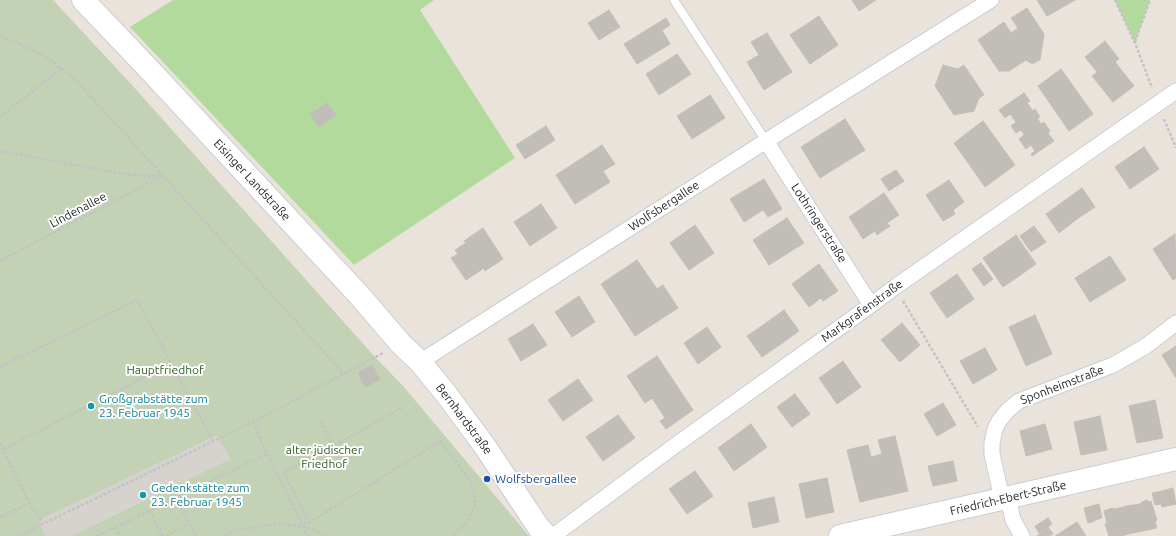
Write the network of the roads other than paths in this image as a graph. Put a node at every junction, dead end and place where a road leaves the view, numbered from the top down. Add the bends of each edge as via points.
1 (83, 0) edge
2 (674, 0) edge
3 (991, 0) edge
4 (1176, 91) edge
5 (766, 141) junction
6 (871, 305) junction
7 (1176, 323) edge
8 (420, 362) junction
9 (1176, 459) edge
10 (1005, 499) junction
11 (547, 536) edge
12 (553, 536) edge
13 (840, 536) edge
14 (1022, 536) edge

1 - 8 main road, Eisinger Landstraße
2 - 5 lane
3 - 5 street, Wolfsbergallee
4 - 6 street, Markgrafenstraße
5 - 6 street, Lothringerstraße
5 - 8 street, Wolfsbergallee
6 - 12 street, Markgrafenstraße
7 - 10 street, Sponheimstraße via 1146,346 1113,365 1019,401 1008,410 995,429 992,454
8 - 11 main road, Bernhardstraße via 486,448 539,528
9 - 10 main road, Friedrich-Ebert-Straße
10 - 13 main road, Friedrich-Ebert-Straße
10 - 14 street, Sponheimstraße

